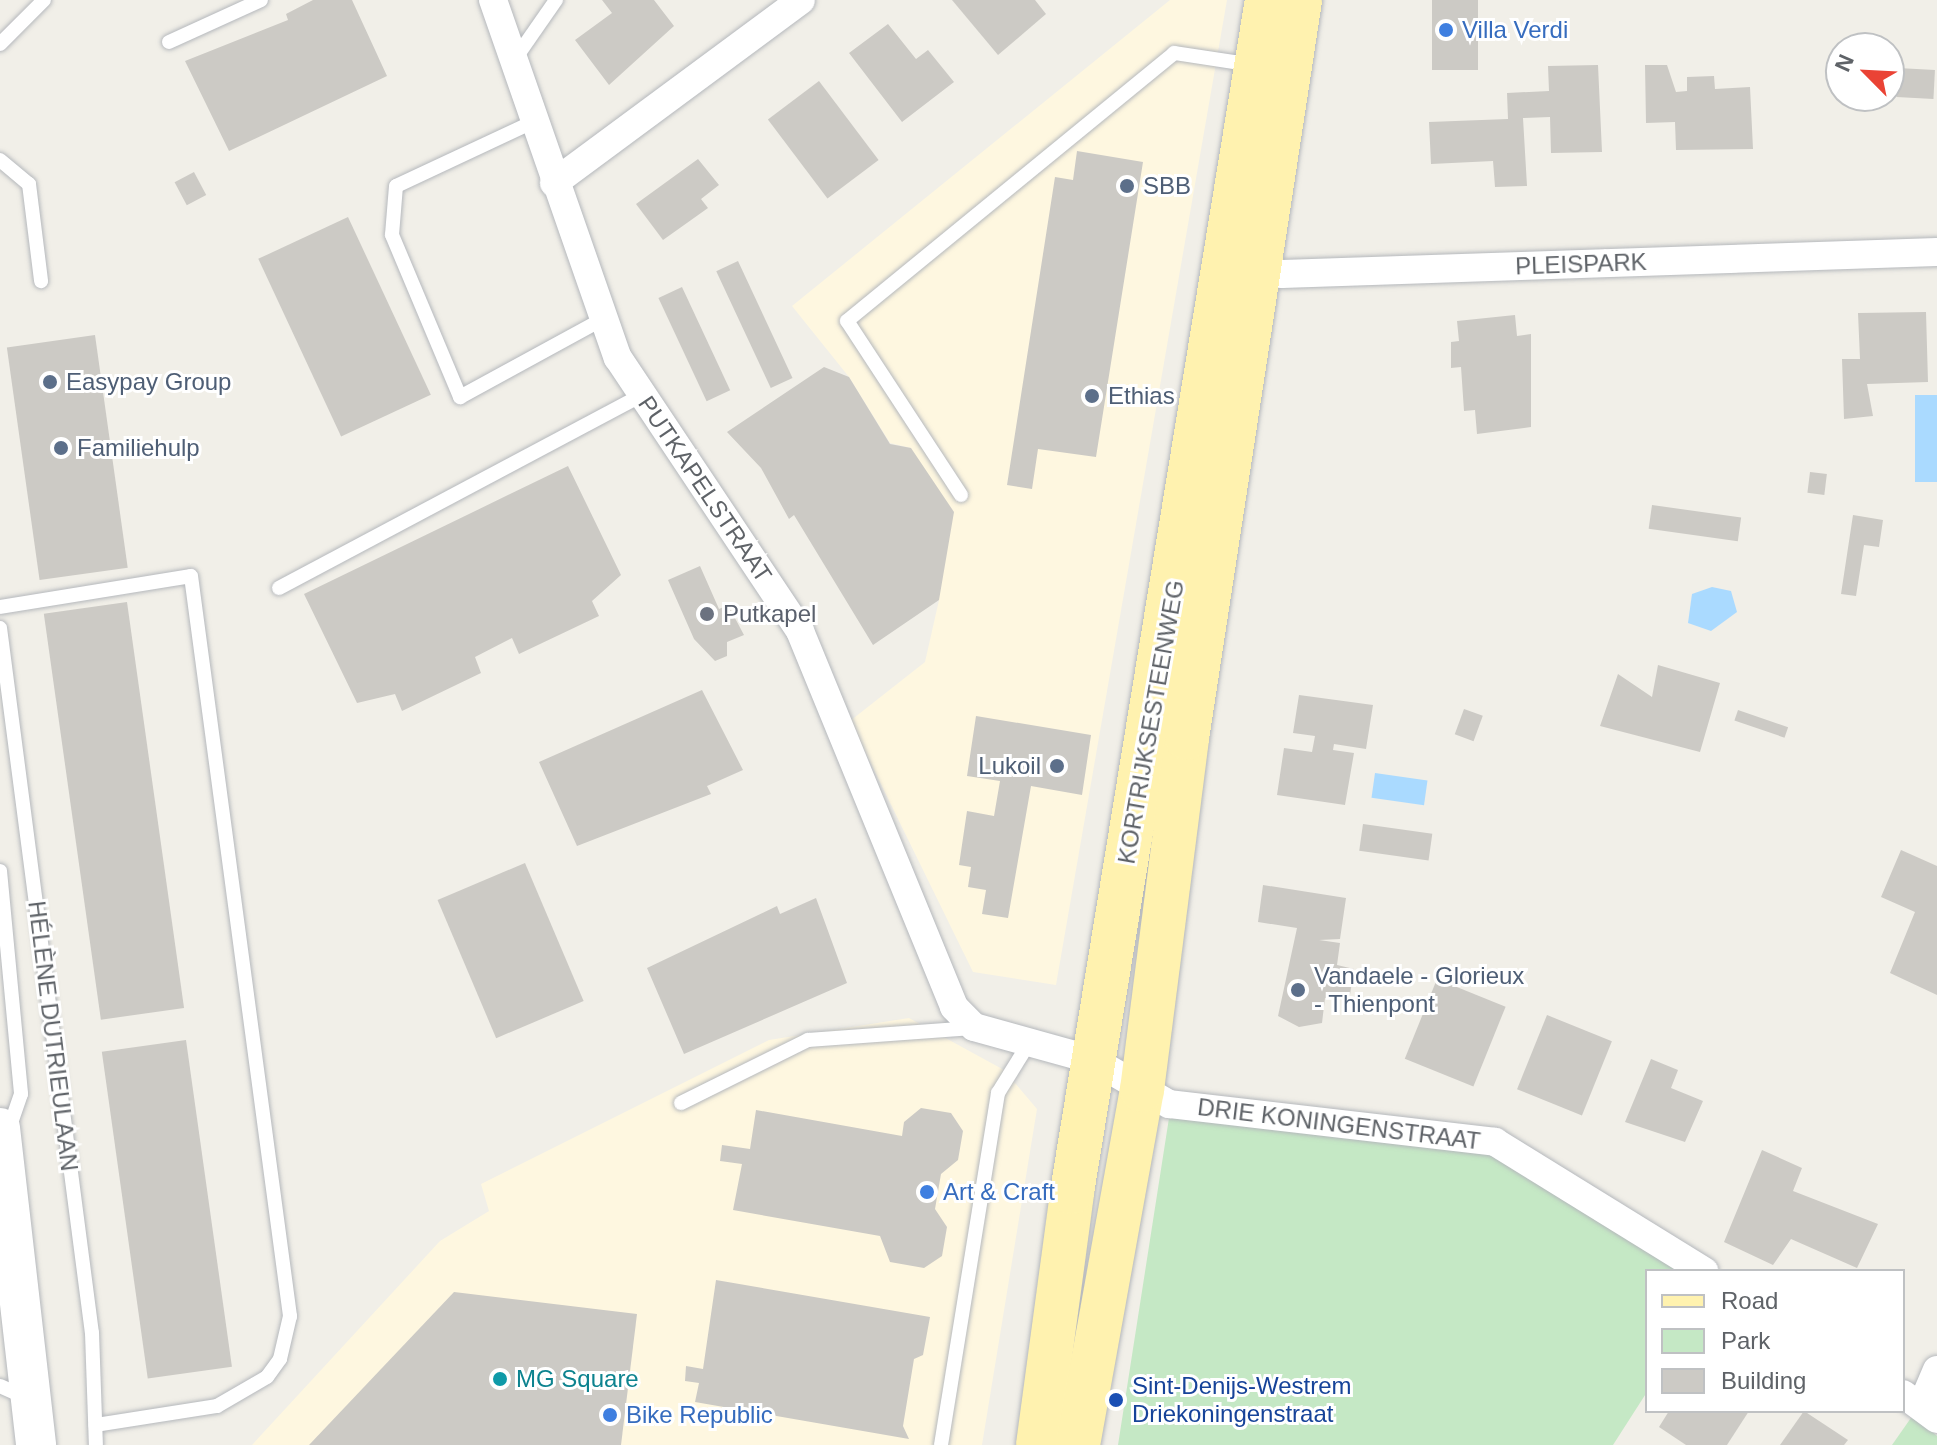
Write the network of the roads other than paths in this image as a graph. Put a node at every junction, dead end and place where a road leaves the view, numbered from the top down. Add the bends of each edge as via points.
1 (44, 0) edge
2 (261, 0) edge
3 (493, 0) edge
4 (556, 0) edge
5 (801, 0) edge
6 (1267, 0) edge
7 (1300, 0) edge
8 (169, 42) dead end
9 (0, 44) edge
10 (515, 59) junction
11 (1273, 68) junction
12 (535, 121) junction
13 (0, 160) edge
14 (554, 183) junction
15 (1937, 252) edge
16 (1241, 268) junction
17 (41, 281) dead end
18 (603, 319) junction
19 (642, 395) junction
20 (961, 495) dead end
21 (279, 588) dead end
22 (0, 607) edge
23 (0, 628) edge
24 (0, 871) edge
25 (974, 1027) junction
26 (1029, 1043) junction
27 (1093, 1060) junction
28 (1142, 1090) junction
29 (681, 1103) dead end
30 (1, 1136) edge
31 (1701, 1269) edge
32 (1937, 1370) edge
33 (14, 1392) edge
34 (1921, 1406) edge
35 (95, 1425) junction
36 (36, 1445) edge
37 (96, 1445) edge
38 (941, 1445) edge
39 (1038, 1445) edge
40 (1078, 1445) edge

1 - 9 lane
2 - 8 lane
3 - 10 street, PUTKAPELSTRAAT
4 - 10 lane
5 - 14 street via 700,82
6 - 11 main road, KORTRIJKSESTEENWEG
7 - 11 main road, KORTRIJKSESTEENWEG
10 - 12 street, PUTKAPELSTRAAT
11 - 16 main road, KORTRIJKSESTEENWEG
11 - 20 lane via 1174,53 847,321
12 - 14 street, PUTKAPELSTRAAT
12 - 18 lane via 396,186 392,235 460,397
13 - 17 lane via 29,184
14 - 18 street, PUTKAPELSTRAAT
15 - 16 street, PLEISPARK
16 - 27 main road, KORTRIJKSESTEENWEG
16 - 28 main road, KORTRIJKSESTEENWEG
18 - 19 street, PUTKAPELSTRAAT
19 - 21 lane
19 - 25 street, PUTKAPELSTRAAT via 800,631 954,1007
22 - 35 lane via 191,576 290,1316 280,1359 267,1377 217,1406 170,1419
23 - 35 lane, HÉLÈNE DUTRIEULAAN via 92,1333
24 - 30 lane, HÉLÈNE DUTRIEULAAN via 21,1094
25 - 26 street
25 - 29 lane via 808,1040
26 - 27 street
26 - 38 lane via 998,1093
27 - 28 street, DRIE KONINGENSTRAAT
27 - 39 main road, KORTRIJKSESTEENWEG
28 - 31 street, DRIE KONINGENSTRAAT via 1169,1104 1495,1142
28 - 40 main road, KORTRIJKSESTEENWEG
30 - 33 street
32 - 34 street
33 - 36 street
35 - 37 lane, HÉLÈNE DUTRIEULAAN

